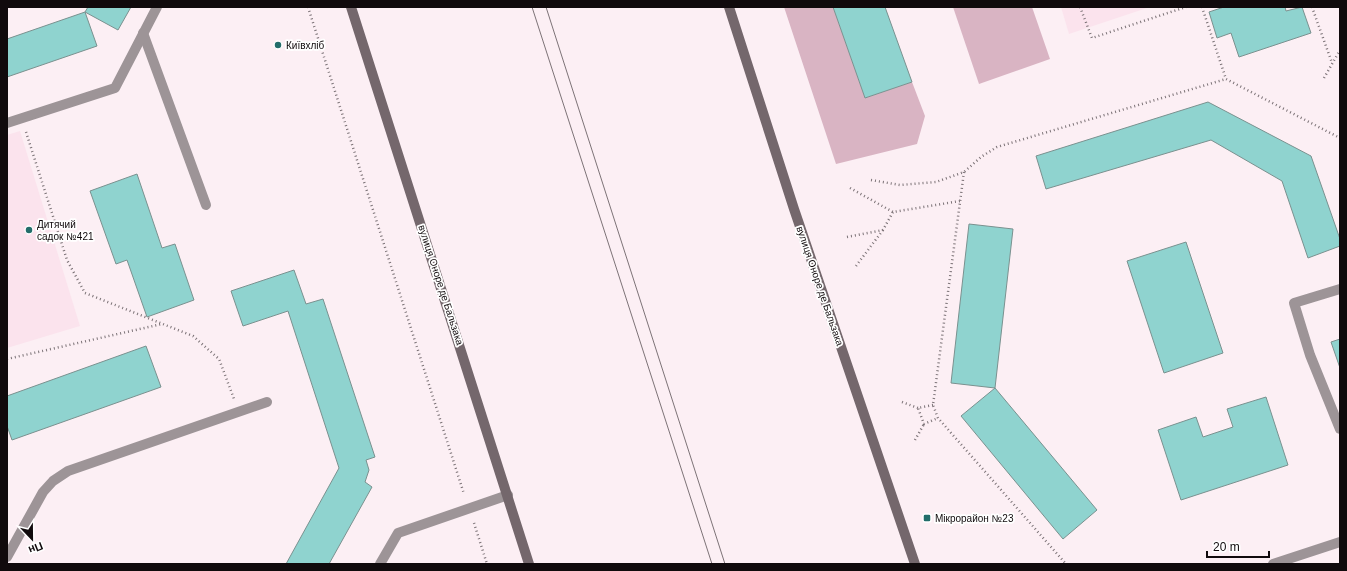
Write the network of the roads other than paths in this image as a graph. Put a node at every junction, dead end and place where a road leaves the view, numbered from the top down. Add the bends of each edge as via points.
1 (157, 7) edge
2 (351, 7) edge
3 (728, 7) edge
4 (143, 33) junction
5 (7, 123) edge
6 (206, 205) dead end
7 (1340, 289) edge
8 (266, 402) dead end
9 (1340, 429) edge
10 (508, 495) junction
11 (1340, 542) edge
12 (7, 557) edge
13 (380, 564) edge
14 (529, 564) edge
15 (915, 564) edge
16 (1273, 564) edge

1 - 4 street
2 - 10 street, вулиця Оноре де Бальзака
3 - 15 street, вулиця Оноре де Бальзака
4 - 5 street via 115,88
4 - 6 street
7 - 9 street via 1294,303 1310,355
8 - 12 street via 68,472 53,481 43,492
10 - 13 street via 398,533
10 - 14 street, вулиця Оноре де Бальзака
11 - 16 street

